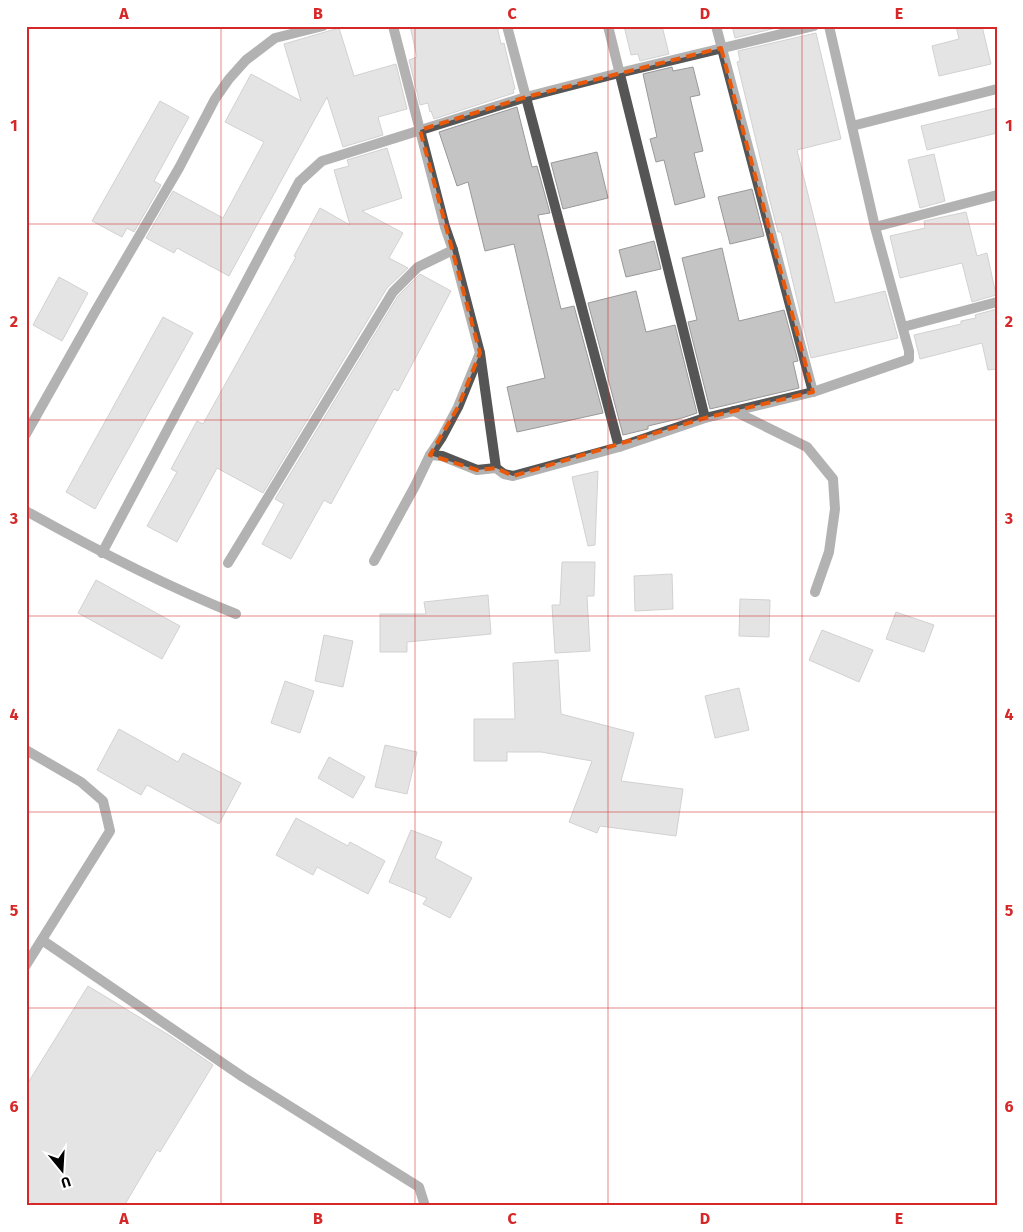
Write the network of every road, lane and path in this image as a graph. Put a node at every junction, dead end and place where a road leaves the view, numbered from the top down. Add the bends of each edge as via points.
1 (323, 26) edge
2 (393, 26) edge
3 (507, 26) edge
4 (608, 26) edge
5 (716, 26) edge
6 (814, 26) edge
7 (829, 26) edge
8 (722, 48) junction
9 (619, 73) junction
10 (997, 89) edge
11 (526, 97) junction
12 (852, 126) junction
13 (420, 130) junction
14 (997, 195) edge
15 (875, 227) junction
16 (453, 250) junction
17 (997, 302) edge
18 (903, 327) junction
19 (480, 353) junction
20 (813, 392) junction
21 (734, 411) junction
22 (705, 418) junction
23 (26, 434) edge
24 (619, 447) junction
25 (430, 455) junction
26 (496, 468) junction
27 (26, 511) edge
28 (102, 553) junction
29 (374, 561) dead end
30 (228, 563) dead end
31 (815, 592) dead end
32 (236, 614) dead end
33 (26, 750) edge
34 (42, 940) junction
35 (26, 965) edge
36 (424, 1206) edge

1 - 23 street via 275,38 246,60 229,79
2 - 13 street
3 - 11 street
4 - 9 street
5 - 8 street
6 - 8 street
7 - 12 street
8 - 9 street
8 - 20 street
9 - 11 street
9 - 22 street
10 - 12 street
11 - 13 street
11 - 24 street
12 - 15 street
13 - 16 street
13 - 28 street via 322,161 299,182
14 - 15 street
15 - 18 street
16 - 19 street
16 - 30 street via 418,267 393,292
17 - 18 street
18 - 20 street via 909,350 908,359 904,362
19 - 25 street via 458,407
19 - 26 street
20 - 21 street
21 - 22 street
21 - 31 street via 807,447 833,479 835,509 830,552
22 - 24 street
24 - 26 street via 513,476
25 - 26 street via 442,456 477,470
25 - 29 street
27 - 28 street
28 - 32 street
33 - 34 street via 81,782 103,801 110,831
34 - 35 street
34 - 36 street via 243,1077 419,1187

